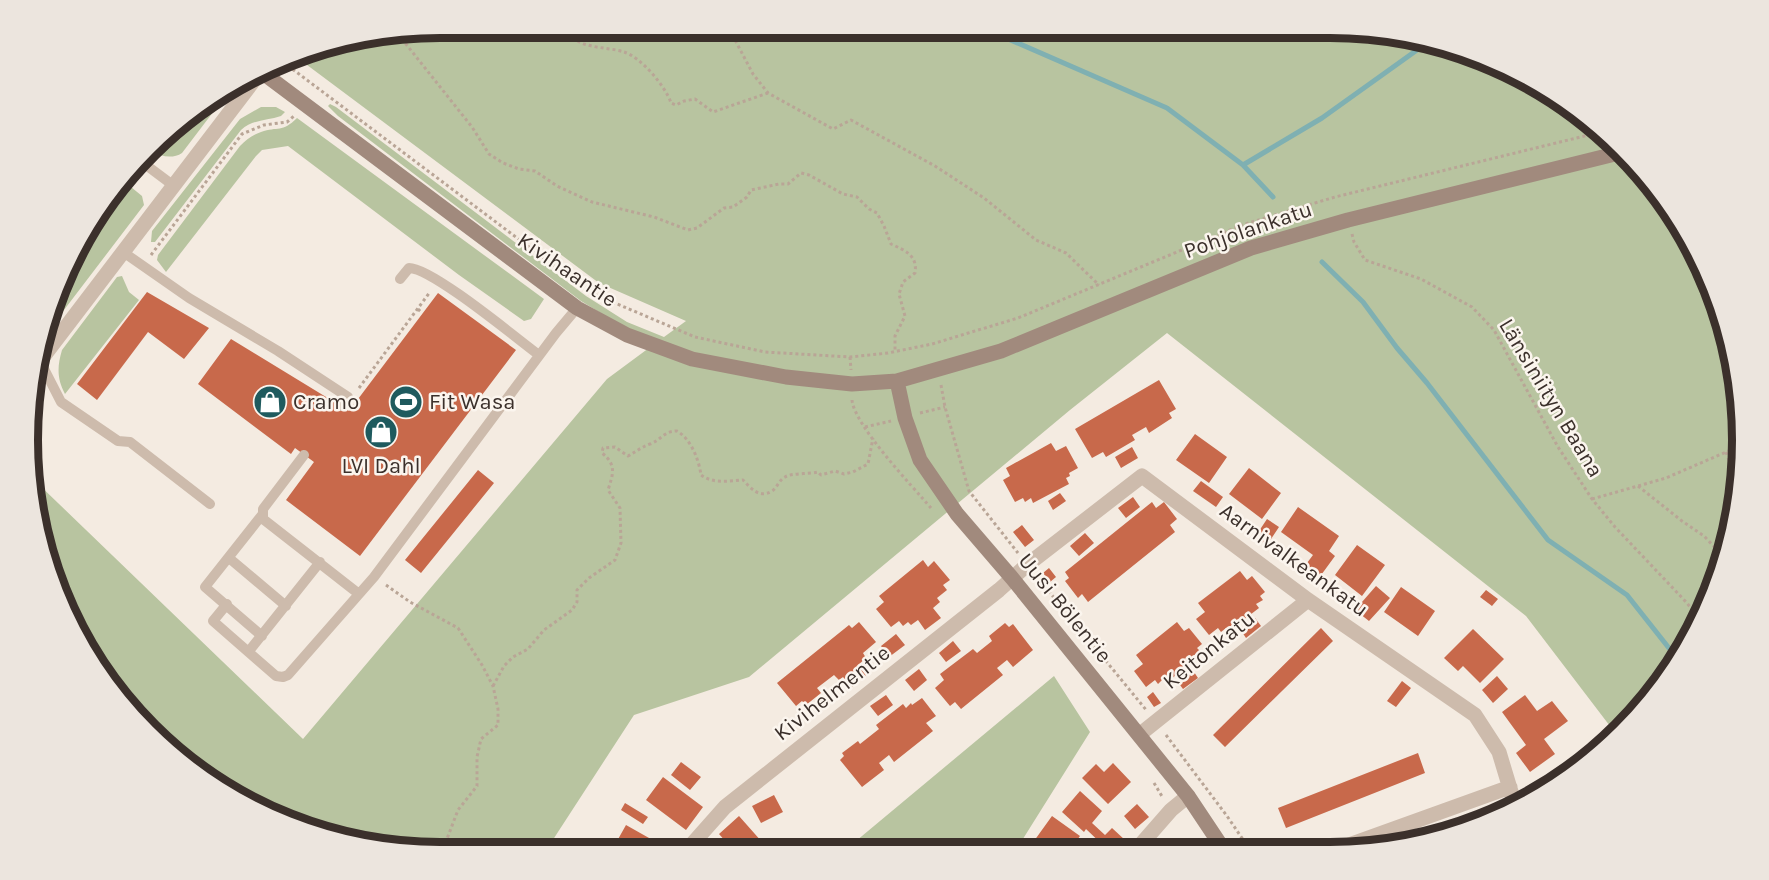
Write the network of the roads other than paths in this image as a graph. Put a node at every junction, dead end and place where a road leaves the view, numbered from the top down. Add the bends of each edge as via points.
1 (268, 76) edge
2 (250, 85) edge
3 (1613, 154) edge
4 (146, 165) edge
5 (174, 186) junction
6 (123, 252) junction
7 (400, 279) dead end
8 (577, 308) junction
9 (49, 346) edge
10 (540, 355) junction
11 (44, 370) edge
12 (897, 381) junction
13 (341, 406) dead end
14 (304, 455) dead end
15 (210, 504) dead end
16 (262, 515) junction
17 (228, 558) junction
18 (320, 562) junction
19 (1012, 578) junction
20 (359, 594) junction
21 (1308, 600) junction
22 (227, 604) junction
23 (286, 606) junction
24 (262, 636) junction
25 (249, 651) junction
26 (1139, 735) junction
27 (1510, 787) junction
28 (1188, 796) junction
29 (1513, 798) edge
30 (694, 842) edge
31 (1143, 842) edge
32 (1219, 842) edge
33 (1358, 842) edge

1 - 8 main road, Kivihaantie
2 - 5 street
3 - 12 main road, Pohjolankatu via 1251,248 1001,351
4 - 5 lane
5 - 6 street
6 - 9 street
6 - 13 lane via 348,397
7 - 10 lane via 409,268 415,268 443,283
8 - 10 lane
8 - 12 main road, Kivihaantie via 627,335 692,359 786,377 852,384
10 - 20 lane
11 - 15 lane via 61,402 118,441 130,442
12 - 19 main road, Uusi Bölentie via 920,460 957,514
14 - 16 lane
16 - 17 lane
16 - 18 lane
17 - 22 lane via 206,587
17 - 23 lane
18 - 20 lane
18 - 23 lane
19 - 21 street, Aarnivalkeankatu via 1142,476
19 - 26 main road, Uusi Bölentie
19 - 30 street, Kivihelmentie via 725,807
20 - 25 lane via 283,677 276,676
21 - 26 street, Keitonkatu
21 - 27 street, Aarnivalkeankatu via 1475,715 1499,752
22 - 24 lane
22 - 25 lane via 213,621
23 - 24 lane
24 - 25 lane
26 - 28 main road, Uusi Bölentie
27 - 29 street, Aarnivalkeankatu
27 - 33 street
28 - 31 street via 1170,810
28 - 32 main road, Uusi Bölentie

